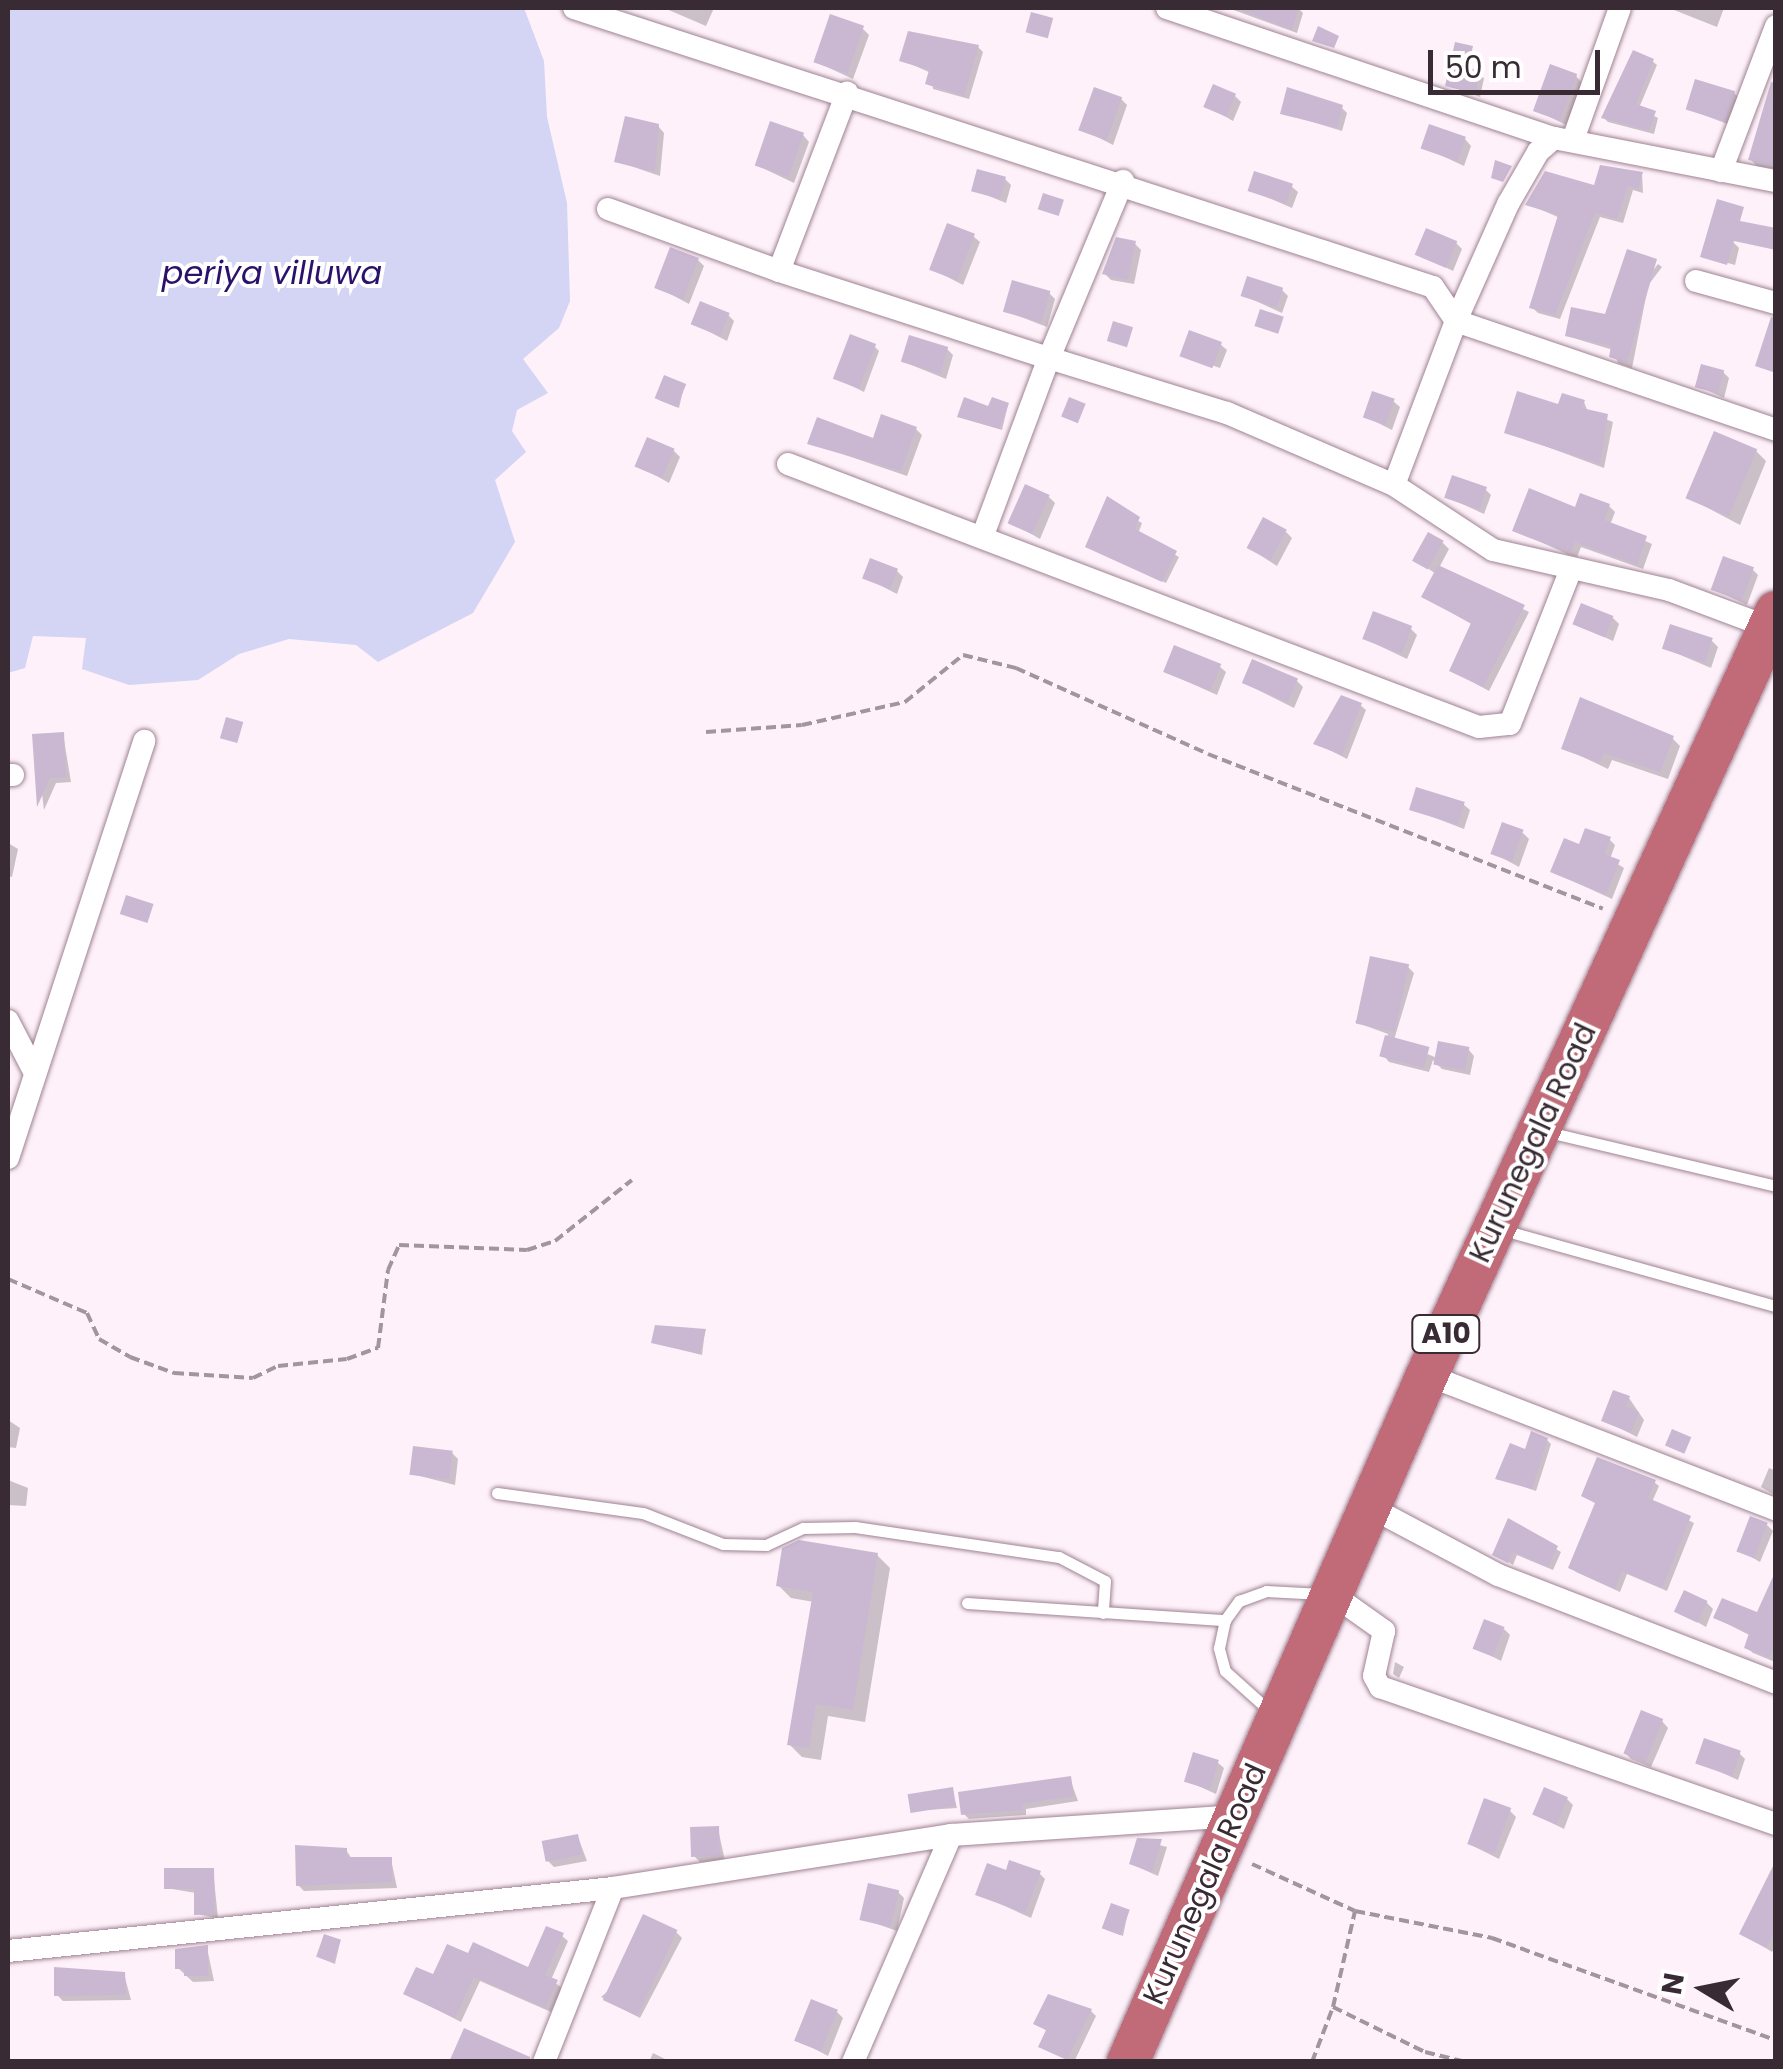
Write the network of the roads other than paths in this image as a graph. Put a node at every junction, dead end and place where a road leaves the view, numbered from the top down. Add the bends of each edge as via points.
1 (574, 8) edge
2 (1167, 8) edge
3 (1620, 8) edge
4 (1776, 26) edge
5 (847, 93) junction
6 (1564, 138) junction
7 (1722, 171) junction
8 (1123, 181) junction
9 (1776, 181) edge
10 (608, 209) dead end
11 (779, 271) junction
12 (1696, 281) dead end
13 (1776, 303) edge
14 (1456, 321) junction
15 (1049, 358) junction
16 (1776, 430) edge
17 (788, 464) dead end
18 (1394, 485) junction
19 (983, 535) junction
20 (1570, 572) junction
21 (1772, 620) edge
22 (144, 740) dead end
23 (8, 1021) edge
24 (35, 1073) junction
25 (1539, 1130) junction
26 (8, 1158) edge
27 (1776, 1186) edge
28 (1494, 1228) junction
29 (1776, 1306) edge
30 (1427, 1376) junction
31 (497, 1493) dead end
32 (1370, 1507) junction
33 (1776, 1510) edge
34 (1331, 1594) junction
35 (967, 1603) dead end
36 (1104, 1613) junction
37 (1225, 1620) junction
38 (1773, 1676) edge
39 (1278, 1717) junction
40 (1776, 1824) edge
41 (1227, 1833) junction
42 (951, 1835) junction
43 (614, 1888) junction
44 (8, 1951) edge
45 (1138, 2057) edge
46 (544, 2062) edge
47 (853, 2062) edge

1 - 5 street
2 - 6 street
3 - 6 street
4 - 7 street
5 - 8 street
5 - 11 street
6 - 7 street
6 - 14 street via 1538,152
7 - 9 street
8 - 14 street via 1433,287
8 - 15 street
10 - 11 street
11 - 15 street
12 - 13 street
14 - 16 street
14 - 18 street
15 - 18 street via 1228,413
15 - 19 street
17 - 19 street
18 - 20 street via 1493,550
19 - 20 street via 1480,727 1510,724
20 - 21 street via 1669,590
21 - 25 highway, Kurunegala Road / A10
22 - 24 street
23 - 24 street
24 - 26 street
25 - 27 lane
25 - 28 highway, Kurunegala Road / A10
28 - 29 lane
28 - 30 highway, Kurunegala Road / A10
30 - 32 highway, Kurunegala Road / A10
30 - 33 street
31 - 36 lane via 643,1514 723,1544 766,1545 803,1528 856,1527 1059,1557 1105,1581
32 - 34 highway, Kurunegala Road / A10
32 - 38 street via 1498,1574
34 - 37 lane via 1266,1590 1238,1601
34 - 39 highway, Kurunegala Road / A10
34 - 40 street via 1384,1631 1374,1676 1380,1687
35 - 36 lane
36 - 37 lane
37 - 39 lane via 1220,1648 1226,1671
39 - 41 highway, Kurunegala Road / A10
41 - 42 street
41 - 45 highway, Kurunegala Road / A10
42 - 43 street
42 - 47 street
43 - 44 street
43 - 46 street

